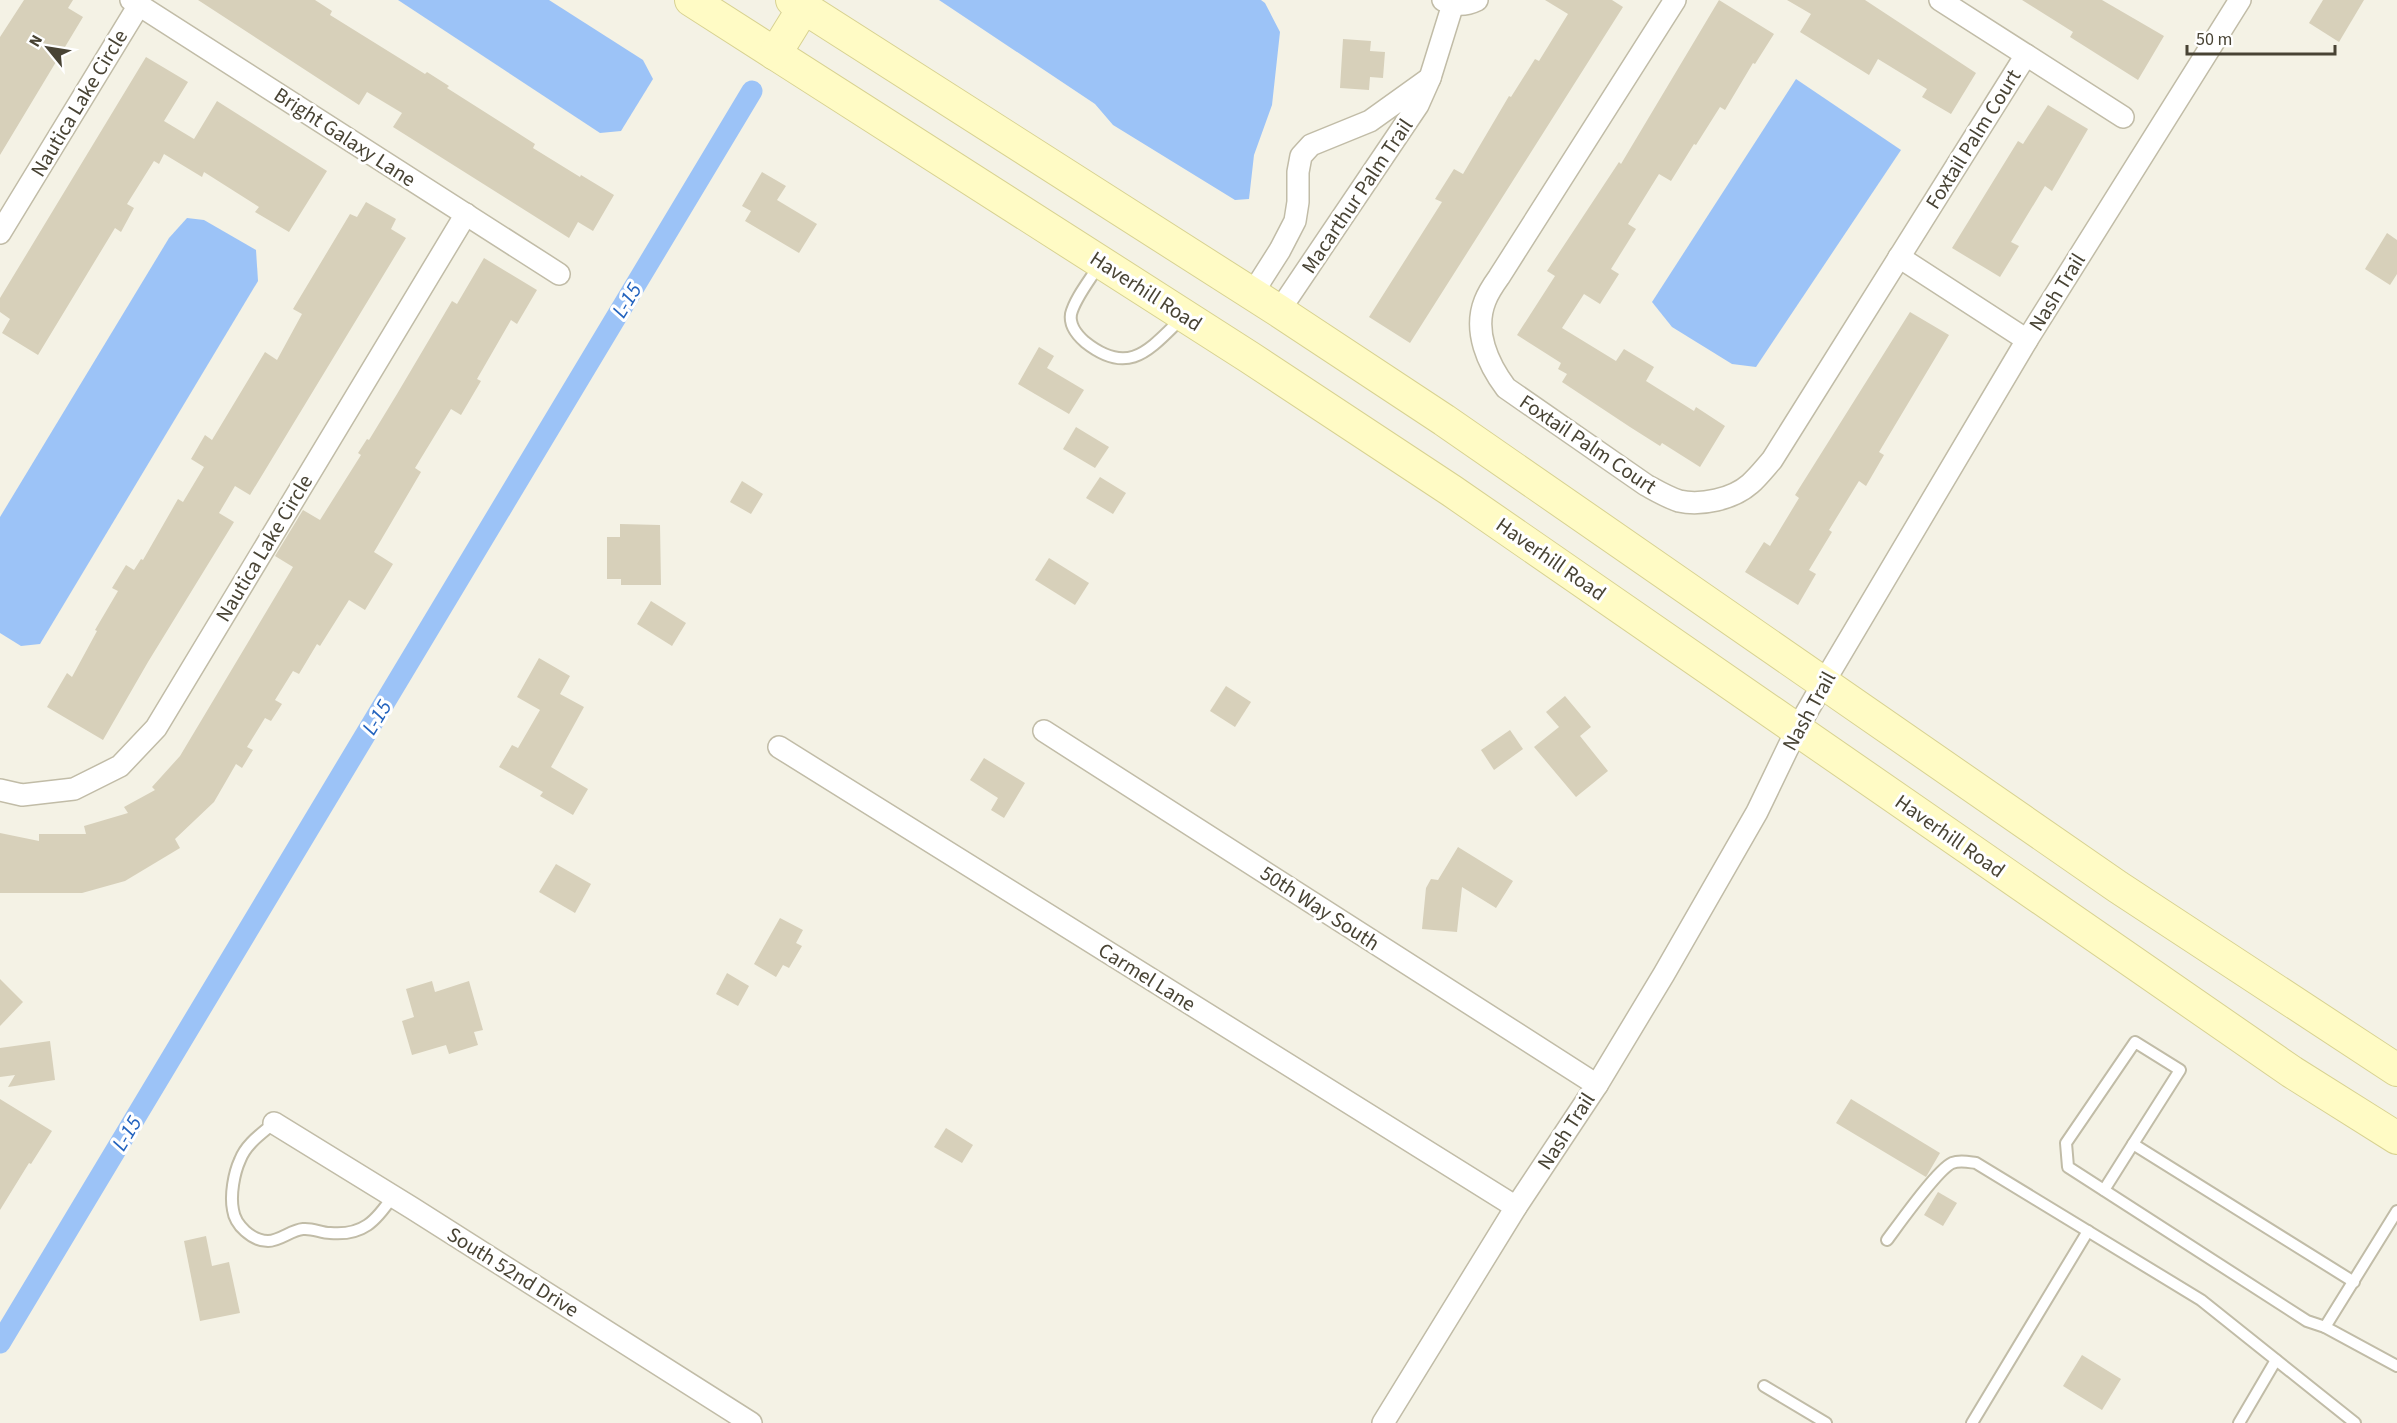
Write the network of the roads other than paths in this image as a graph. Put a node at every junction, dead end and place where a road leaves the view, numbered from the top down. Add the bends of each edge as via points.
1 (692, 0) edge
2 (1477, 0) edge
3 (1675, 0) edge
4 (1940, 0) edge
5 (2240, 0) edge
6 (135, 2) edge
7 (1448, 2) edge
8 (798, 4) edge
9 (775, 54) junction
10 (2026, 55) junction
11 (1430, 78) junction
12 (2123, 117) dead end
13 (466, 214) junction
14 (0, 233) edge
15 (1899, 257) junction
16 (1101, 262) junction
17 (559, 274) dead end
18 (1252, 294) junction
19 (1279, 311) junction
20 (1185, 316) junction
21 (2027, 340) junction
22 (1824, 682) junction
23 (1797, 729) junction
24 (1044, 731) dead end
25 (778, 747) dead end
26 (0, 790) edge
27 (2397, 1070) edge
28 (1597, 1085) junction
29 (274, 1123) joint
30 (2397, 1138) edge
31 (2133, 1144) junction
32 (2104, 1190) junction
33 (393, 1196) junction
34 (1516, 1207) junction
35 (2397, 1212) edge
36 (2088, 1231) junction
37 (1887, 1240) dead end
38 (2354, 1282) junction
39 (2325, 1327) junction
40 (2276, 1360) junction
41 (2397, 1366) edge
42 (1764, 1386) dead end
43 (751, 1423) edge
44 (1383, 1423) edge
45 (1826, 1423) edge
46 (1972, 1423) edge
47 (2239, 1423) edge
48 (2355, 1423) edge

1 - 9 street, Haverhill Road
2 - 7 street via 1465,5
3 - 15 street, Foxtail Palm Court via 1484,302 1483,347 1493,371 1506,388 1665,496 1704,502 1728,496 1749,485 1772,460
4 - 10 street
5 - 21 street, Nash Trail
6 - 13 street, Bright Galaxy Lane
6 - 14 street, Nautica Lake Circle
7 - 11 street, Macarthur Palm Trail
8 - 9 street
8 - 18 street
9 - 16 street, Haverhill Road
10 - 12 street
10 - 15 street, Foxtail Palm Court
11 - 18 street, Macarthur Palm Trail via 1370,121 1311,145 1301,156 1295,220
11 - 19 street, Macarthur Palm Trail via 1418,105
13 - 17 street, Bright Galaxy Lane
13 - 26 street, Nautica Lake Circle via 156,728 120,766 74,789 22,795
15 - 21 street
16 - 20 street, Haverhill Road
16 - 20 lane via 1071,313 1078,336 1095,350 1119,360 1138,357
18 - 19 street
19 - 22 street
20 - 23 street, Haverhill Road via 1452,491
21 - 22 street, Nash Trail
22 - 23 street, Nash Trail
22 - 27 street via 2118,887
23 - 28 street, Nash Trail via 1757,812
23 - 30 street, Haverhill Road via 2054,910 2292,1072
24 - 28 street, 50th Way South
25 - 34 street, Carmel Lane
28 - 34 street, Nash Trail
29 - 33 street, South 52nd Drive
29 - 33 lane via 248,1145 240,1160 233,1188 233,1211 244,1231 269,1241 299,1229 340,1234 359,1230 376,1220
31 - 32 lane
31 - 32 lane via 2180,1070 2135,1042 2066,1143 2068,1167
31 - 38 lane
32 - 39 lane via 2307,1321
33 - 43 street, South 52nd Drive
34 - 44 street, Nash Trail
35 - 38 lane
36 - 37 lane via 1976,1163 1965,1161 1951,1163 1913,1204
36 - 40 lane via 2201,1300
36 - 46 lane
38 - 39 lane
39 - 41 lane
40 - 47 lane
40 - 48 lane
42 - 45 lane

